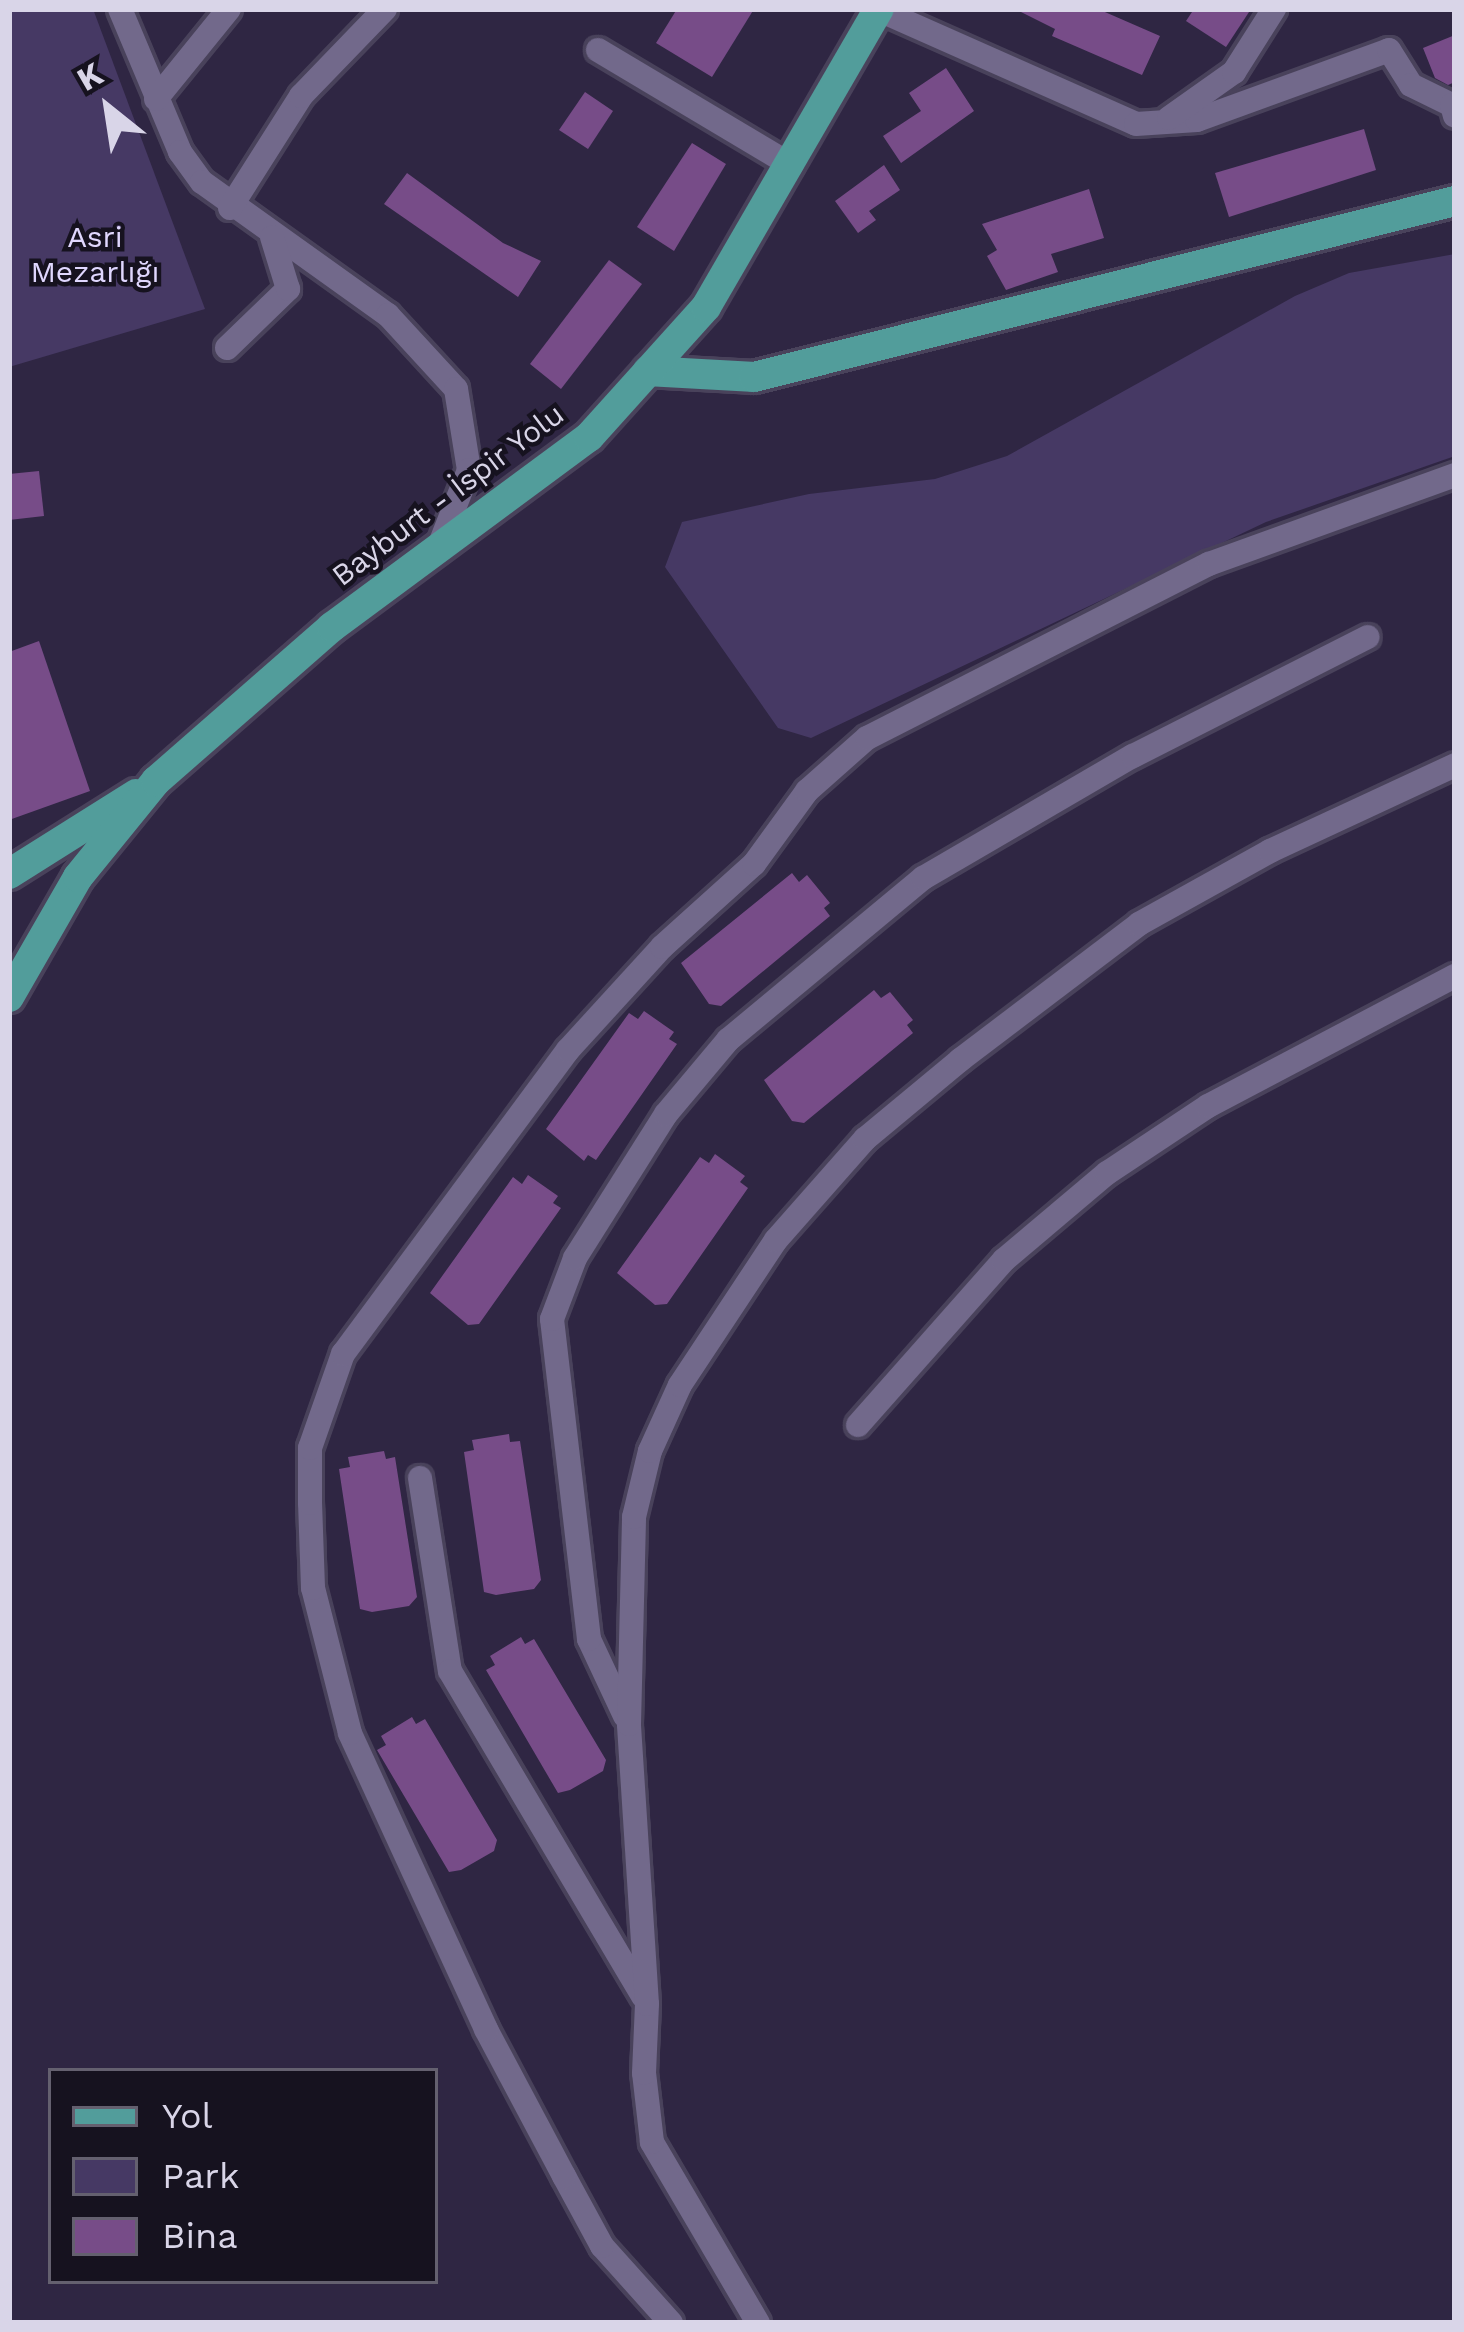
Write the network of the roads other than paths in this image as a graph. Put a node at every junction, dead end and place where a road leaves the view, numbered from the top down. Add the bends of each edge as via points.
1 (121, 9) edge
2 (229, 9) edge
3 (385, 9) edge
4 (878, 9) edge
5 (1274, 9) edge
6 (598, 50) dead end
7 (156, 99) junction
8 (1455, 116) edge
9 (1157, 126) junction
10 (791, 164) junction
11 (1455, 201) edge
12 (230, 208) junction
13 (272, 237) junction
14 (227, 348) dead end
15 (648, 371) junction
16 (1455, 475) edge
17 (438, 549) junction
18 (1368, 637) dead end
19 (1455, 766) edge
20 (156, 782) junction
21 (9, 874) edge
22 (1455, 976) edge
23 (9, 997) edge
24 (858, 1425) dead end
25 (420, 1478) dead end
26 (628, 1724) junction
27 (647, 2004) junction
28 (670, 2323) edge
29 (758, 2323) edge

1 - 7 street
2 - 7 street
3 - 12 street via 301,96
4 - 9 street via 1104,114
4 - 10 main road, Bayburt - İspir Yolu
5 - 9 street via 1234,72
6 - 10 street
7 - 12 street via 180,152
8 - 9 street via 1452,105 1411,86 1389,50 1197,120
10 - 15 main road, Bayburt - İspir Yolu via 706,307
11 - 15 main road via 754,376
12 - 13 street
13 - 14 street via 288,282 285,297
13 - 17 street via 388,314 456,389 470,470
15 - 17 main road, Bayburt - İspir Yolu via 589,437
16 - 28 street via 1209,564 867,738 807,791 754,864 662,947 568,1050 343,1354 310,1448 310,1503 313,1588 350,1733 486,2029 564,2176 602,2246
17 - 20 main road, Bayburt - İspir Yolu via 332,627
18 - 26 street via 1133,756 923,878 728,1040 666,1114 575,1258 552,1319 589,1639
19 - 26 street via 1270,851 1139,924 865,1139 791,1223 725,1308 650,1451 634,1517
20 - 21 main road
20 - 23 main road, Bayburt - İspir Yolu via 78,878
22 - 24 street via 1208,1106 1107,1173 1004,1260
25 - 27 street via 449,1671
26 - 27 street
27 - 29 street via 652,2142

